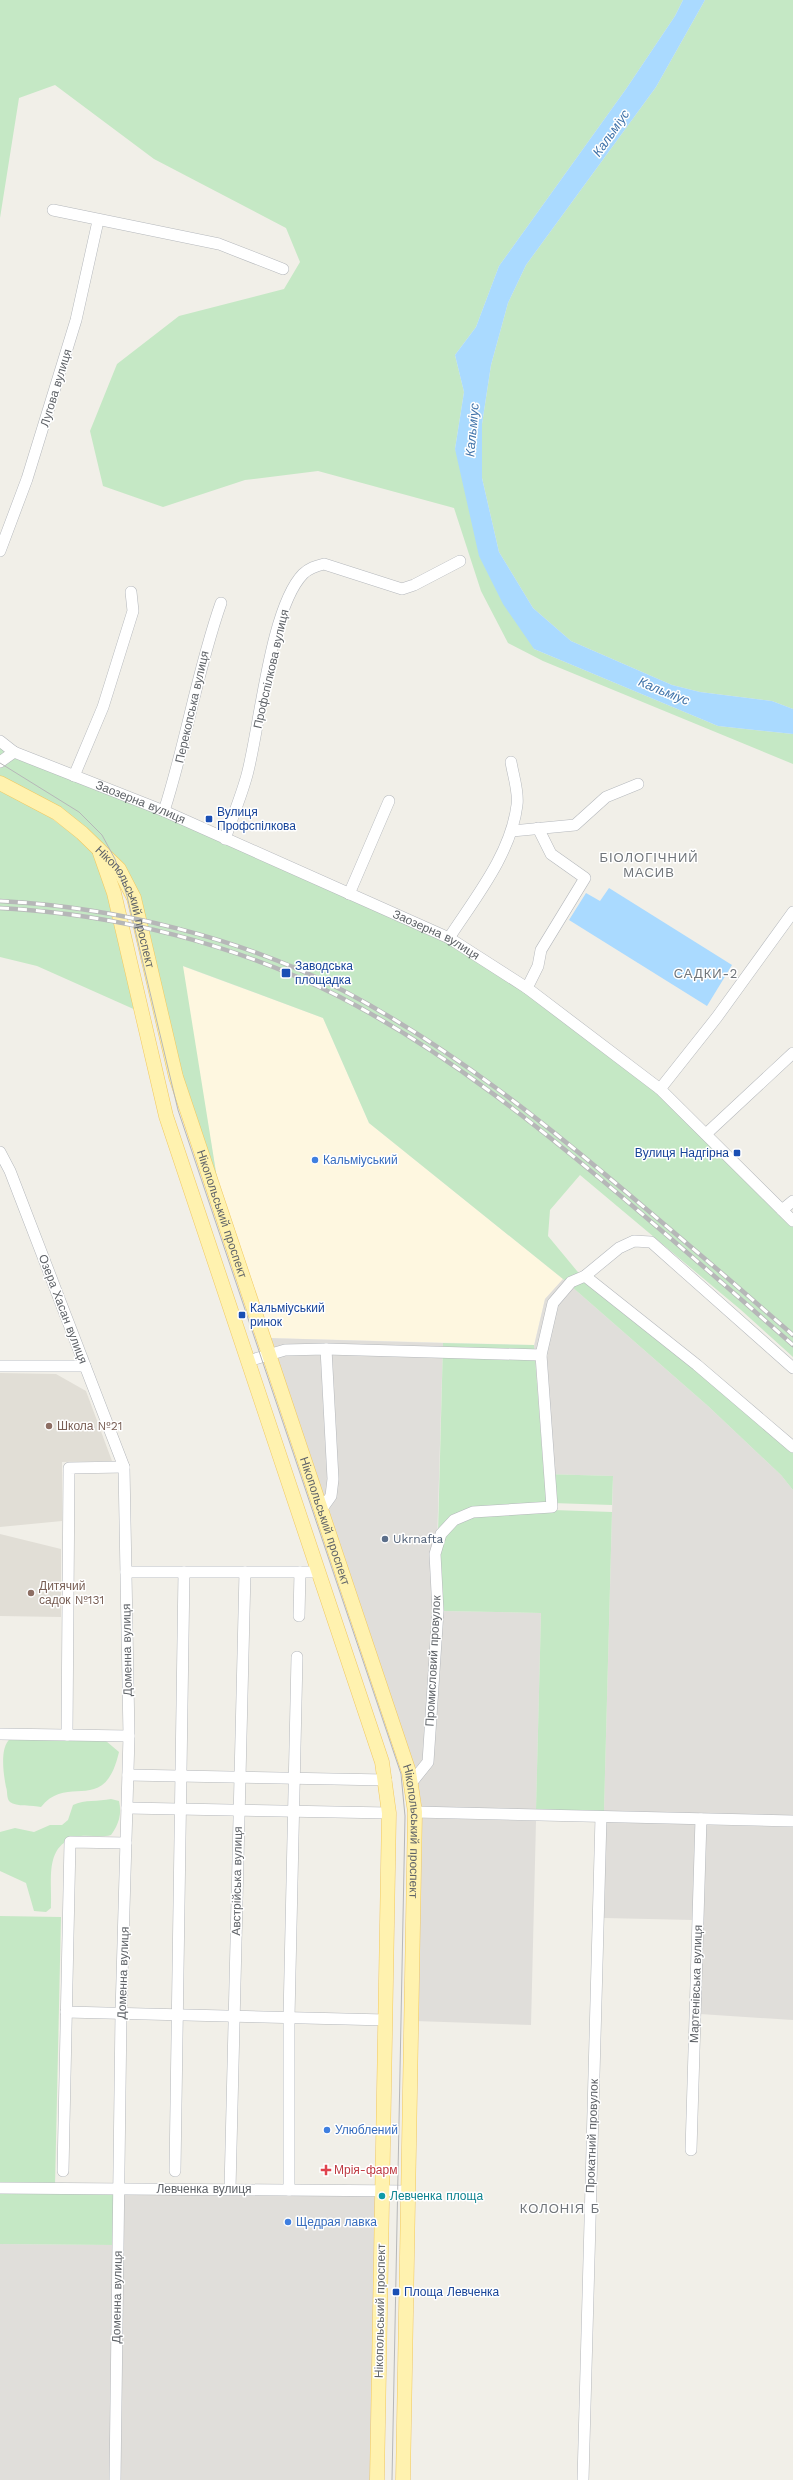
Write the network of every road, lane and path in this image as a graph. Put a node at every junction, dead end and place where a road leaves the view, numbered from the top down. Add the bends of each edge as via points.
1 (53, 210) dead end
2 (98, 221) junction
3 (283, 269) dead end
4 (0, 551) edge
5 (460, 560) dead end
6 (131, 592) dead end
7 (221, 603) dead end
8 (0, 741) edge
9 (14, 752) junction
10 (0, 762) edge
11 (511, 762) dead end
12 (74, 776) junction
13 (0, 783) edge
14 (638, 784) dead end
15 (389, 801) dead end
16 (164, 811) junction
17 (538, 828) junction
18 (512, 831) junction
19 (225, 839) junction
20 (99, 849) junction
21 (349, 894) junction
22 (793, 912) edge
23 (449, 938) junction
24 (527, 988) junction
25 (793, 1053) edge
26 (660, 1089) junction
27 (706, 1134) junction
28 (0, 1152) edge
29 (793, 1201) edge
30 (782, 1210) junction
31 (793, 1221) edge
32 (585, 1276) junction
33 (326, 1349) junction
34 (269, 1354) junction
35 (541, 1355) junction
36 (248, 1361) junction
37 (0, 1366) edge
38 (85, 1366) junction
39 (793, 1368) edge
40 (793, 1447) edge
41 (124, 1467) junction
42 (321, 1510) junction
43 (126, 1572) junction
44 (184, 1572) junction
45 (245, 1572) junction
46 (300, 1572) junction
47 (319, 1572) junction
48 (342, 1572) junction
49 (299, 1616) dead end
50 (297, 1657) dead end
51 (0, 1734) edge
52 (67, 1735) junction
53 (129, 1736) junction
54 (128, 1775) junction
55 (181, 1776) junction
56 (240, 1777) junction
57 (293, 1778) junction
58 (386, 1780) junction
59 (412, 1782) junction
60 (127, 1808) junction
61 (180, 1809) junction
62 (239, 1810) junction
63 (292, 1811) junction
64 (415, 1812) junction
65 (390, 1813) junction
66 (601, 1817) junction
67 (701, 1819) junction
68 (793, 1821) edge
69 (126, 1843) junction
70 (66, 2012) junction
71 (121, 2013) junction
72 (177, 2014) junction
73 (234, 2016) junction
74 (289, 2017) junction
75 (386, 2020) junction
76 (691, 2150) dead end
77 (63, 2171) dead end
78 (175, 2172) dead end
79 (0, 2188) edge
80 (118, 2189) junction
81 (230, 2190) junction
82 (289, 2190) junction
83 (383, 2191) junction
84 (408, 2191) junction
85 (114, 2480) edge
86 (377, 2480) edge
87 (402, 2480) edge
88 (582, 2480) edge

1 - 2 street
2 - 3 street via 219,244
2 - 4 street, Лугова вулиця via 76,320 32,464
5 - 19 street, Профспілкова вулиця via 402,589 324,564 312,567 302,575 288,599 276,638 247,776
6 - 12 street via 133,611 103,706
7 - 16 street, Перекопська вулиця via 206,646 179,764
8 - 9 street, Заозерна вулиця
9 - 10 street
9 - 12 street, Заозерна вулиця
11 - 18 street via 518,803
12 - 16 street, Заозерна вулиця
13 - 20 main road via 61,816
14 - 17 street via 606,797 575,825
15 - 21 street
16 - 19 street, Заозерна вулиця
17 - 18 street
17 - 24 street via 551,854 585,878 542,950 538,966
18 - 23 street via 486,883
19 - 21 street, Заозерна вулиця
20 - 34 main road, Нікопольський проспект via 119,869 134,898 176,1077
20 - 36 main road, Нікопольський проспект via 114,893 166,1116
21 - 23 street, Заозерна вулиця
22 - 26 street via 717,1017
23 - 24 street, Заозерна вулиця
24 - 26 street, Заозерна вулиця
25 - 27 street
26 - 27 street, Заозерна вулиця
27 - 30 street, Заозерна вулиця
28 - 38 street, Озера Хасан вулиця via 10,1171
29 - 30 street
30 - 31 street, Заозерна вулиця
32 - 35 street via 571,1282 553,1303
32 - 39 street via 619,1248 634,1240 651,1242
32 - 40 street via 697,1365
33 - 34 street via 294,1348
33 - 35 street
33 - 42 street via 333,1479 331,1496
34 - 36 street
34 - 42 main road, Нікопольський проспект
35 - 59 street, Промисловий провулок via 552,1507 473,1512 454,1520 442,1534 435,1554 438,1611 428,1762
36 - 47 main road, Нікопольський проспект
37 - 38 street
38 - 41 street, Озера Хасан вулиця
41 - 43 street, Доменна вулиця
41 - 52 street via 69,1468
42 - 48 main road, Нікопольський проспект
43 - 44 street
43 - 53 street, Доменна вулиця
44 - 45 street
44 - 55 street
45 - 46 street
45 - 56 street, Австрійська вулиця
46 - 47 street
46 - 49 street
47 - 48 main road
47 - 58 main road, Нікопольський проспект
48 - 59 main road, Нікопольський проспект
50 - 57 street
51 - 52 street
52 - 53 street
53 - 54 street, Доменна вулиця
54 - 55 street
54 - 60 street, Доменна вулиця
55 - 56 street
55 - 61 street
56 - 57 street
56 - 62 street, Австрійська вулиця
57 - 58 street
57 - 63 street
58 - 65 main road, Нікопольський проспект
59 - 64 main road, Нікопольський проспект
60 - 61 street
60 - 69 street, Доменна вулиця
61 - 62 street
61 - 72 street
62 - 63 street
62 - 73 street, Австрійська вулиця
63 - 65 street
63 - 74 street
64 - 66 street
64 - 84 main road, Нікопольський проспект
65 - 75 main road, Нікопольський проспект
66 - 67 street
66 - 88 street, Прокатний провулок
67 - 68 street
67 - 76 street, Мартенівська вулиця
69 - 70 street via 70,1842
69 - 71 street, Доменна вулиця
70 - 71 street
70 - 77 street
71 - 72 street
71 - 80 street, Доменна вулиця
72 - 73 street
72 - 78 street
73 - 74 street
73 - 81 street, Австрійська вулиця
74 - 75 street
74 - 82 street
75 - 83 main road, Нікопольський проспект
79 - 80 street, Левченка вулиця
80 - 81 street, Левченка вулиця
80 - 85 street, Доменна вулиця
81 - 82 street, Левченка вулиця
82 - 83 street, Левченка вулиця
83 - 84 street, Левченка вулиця
83 - 86 main road, Нікопольський проспект
84 - 87 main road, Нікопольський проспект

